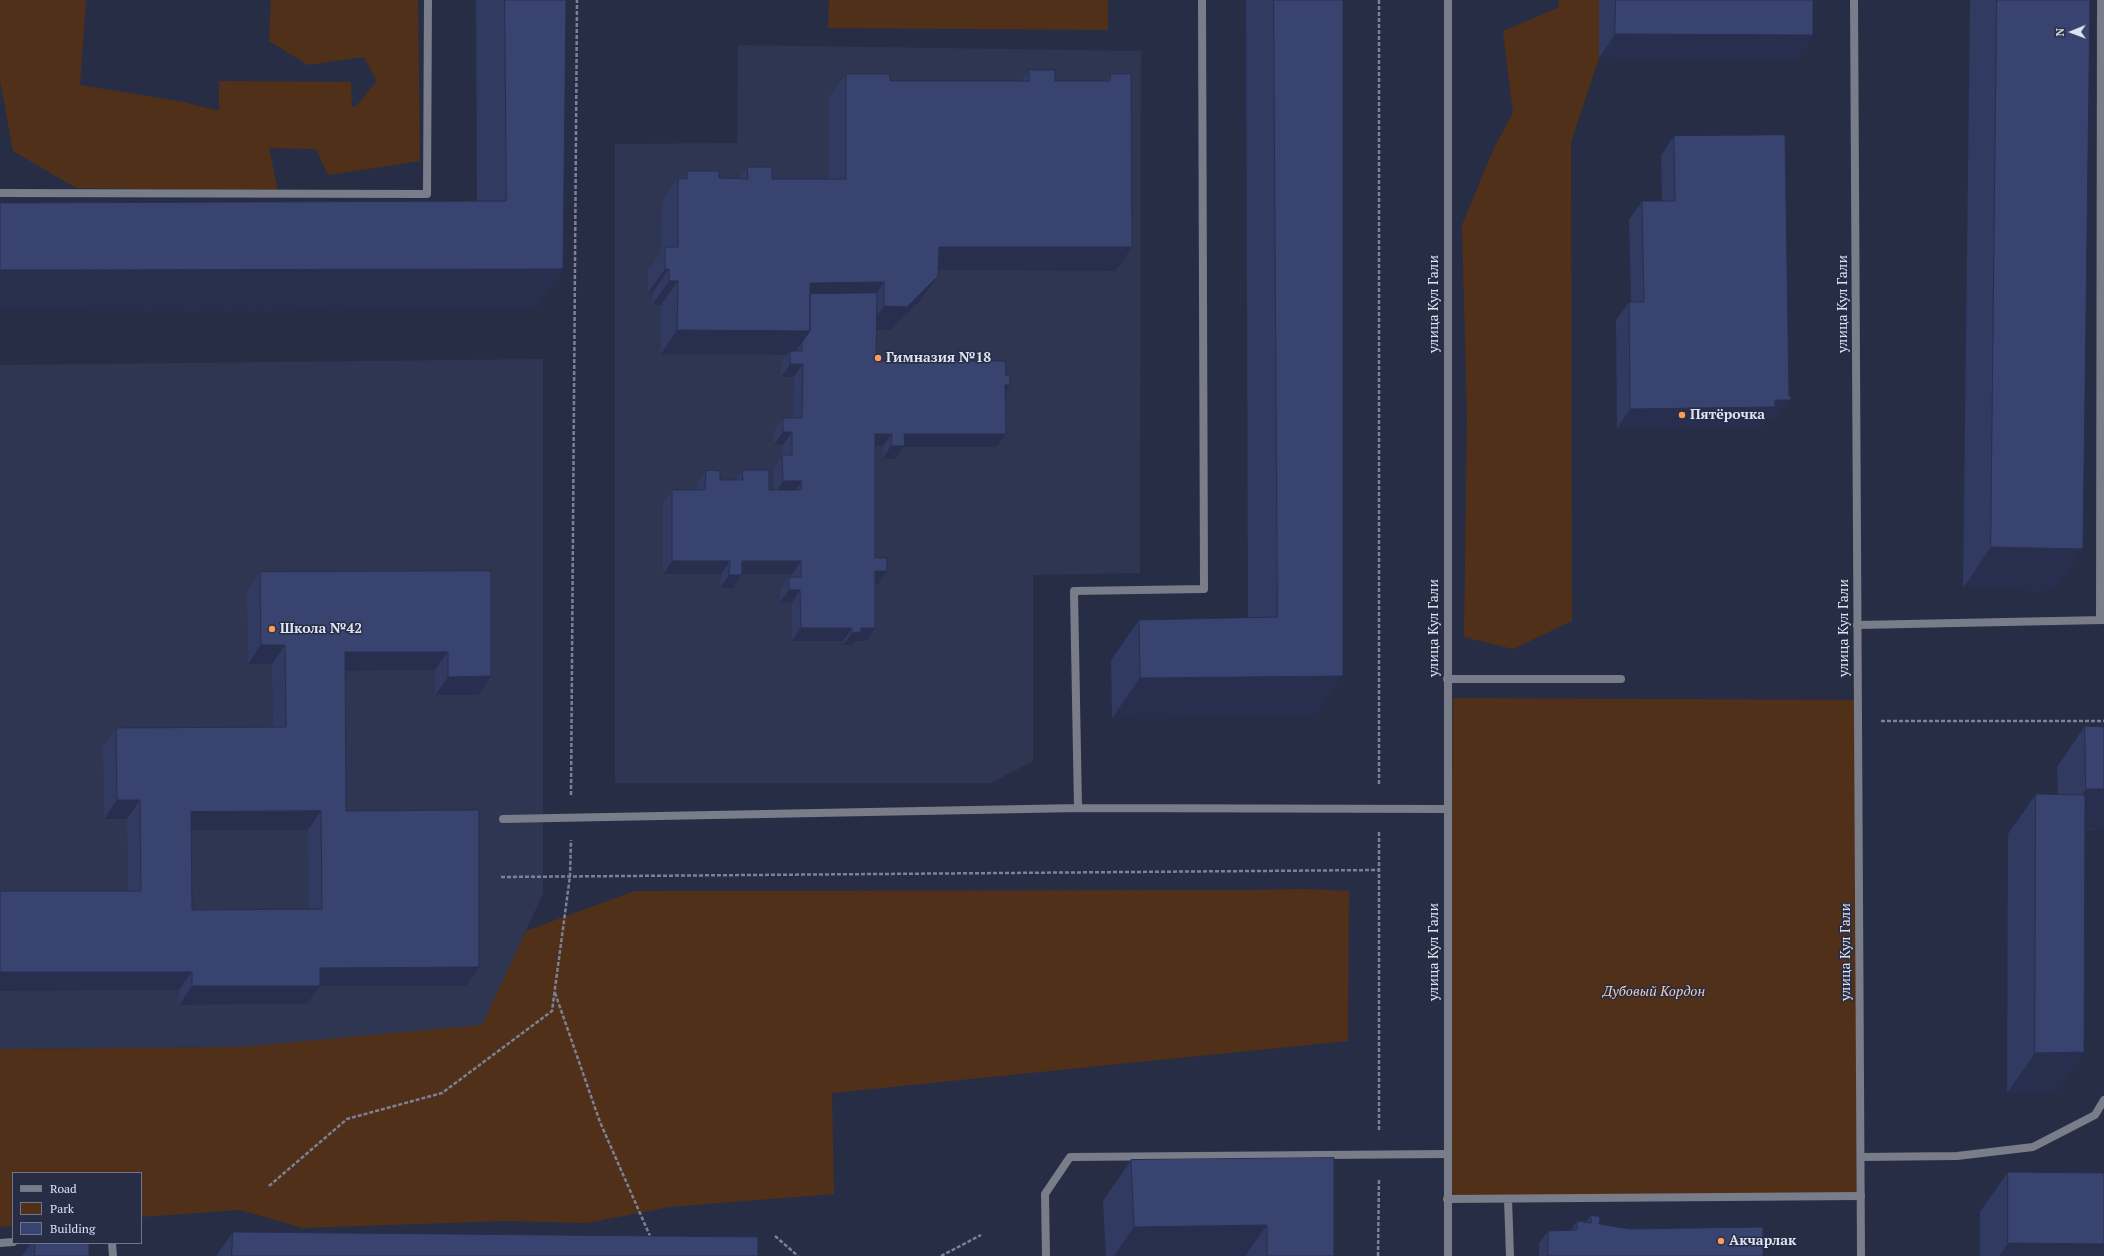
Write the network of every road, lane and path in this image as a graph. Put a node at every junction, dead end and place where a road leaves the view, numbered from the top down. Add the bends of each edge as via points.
1 (428, 0) edge
2 (577, 0) edge
3 (1202, 0) edge
4 (1379, 0) edge
5 (1448, 0) edge
6 (1854, 0) edge
7 (2101, 0) edge
8 (0, 194) edge
9 (2102, 620) edge
10 (1857, 625) junction
11 (1447, 679) junction
12 (1621, 679) dead end
13 (1858, 720) junction
14 (2104, 722) edge
15 (1078, 808) junction
16 (1379, 809) junction
17 (1447, 810) junction
18 (571, 818) junction
19 (503, 819) dead end
20 (1379, 870) junction
21 (570, 876) junction
22 (501, 877) dead end
23 (554, 992) junction
24 (2104, 1100) edge
25 (1447, 1154) junction
26 (1379, 1155) junction
27 (1861, 1157) junction
28 (269, 1186) dead end
29 (1861, 1196) junction
30 (1447, 1199) junction
31 (1508, 1199) junction
32 (981, 1235) dead end
33 (650, 1236) edge
34 (776, 1236) dead end
35 (12, 1242) edge
36 (0, 1243) edge
37 (112, 1244) edge
38 (112, 1256) edge
39 (798, 1256) edge
40 (941, 1256) edge
41 (1046, 1256) edge
42 (1378, 1256) edge
43 (1448, 1256) edge
44 (1510, 1256) edge
45 (1861, 1256) edge

1 - 8 street via 427,194
2 - 18 path
3 - 15 street via 1204,588 1074,591
4 - 16 path
5 - 11 street, улица Кул Гали
6 - 10 street, улица Кул Гали
7 - 9 street
9 - 10 street
10 - 13 street, улица Кул Гали
11 - 12 street
11 - 17 street, улица Кул Гали
13 - 14 path
13 - 27 street, улица Кул Гали
15 - 16 street
15 - 18 street
16 - 17 street
16 - 20 path
17 - 25 street, улица Кул Гали
18 - 19 street
18 - 21 path
20 - 21 path
20 - 26 path
21 - 22 path
21 - 23 path
23 - 28 path via 552,1011 442,1093 347,1119
23 - 33 path via 600,1122
24 - 27 street via 2095,1115 2033,1147 1957,1156
25 - 26 street
25 - 30 street, улица Кул Гали
26 - 41 street via 1070,1157 1045,1194
26 - 42 path
27 - 29 street, улица Кул Гали
29 - 31 street
29 - 45 street, улица Кул Гали
30 - 31 street
30 - 43 street, улица Кул Гали
31 - 44 street
32 - 40 path
34 - 39 path
35 - 36 street
37 - 38 street

